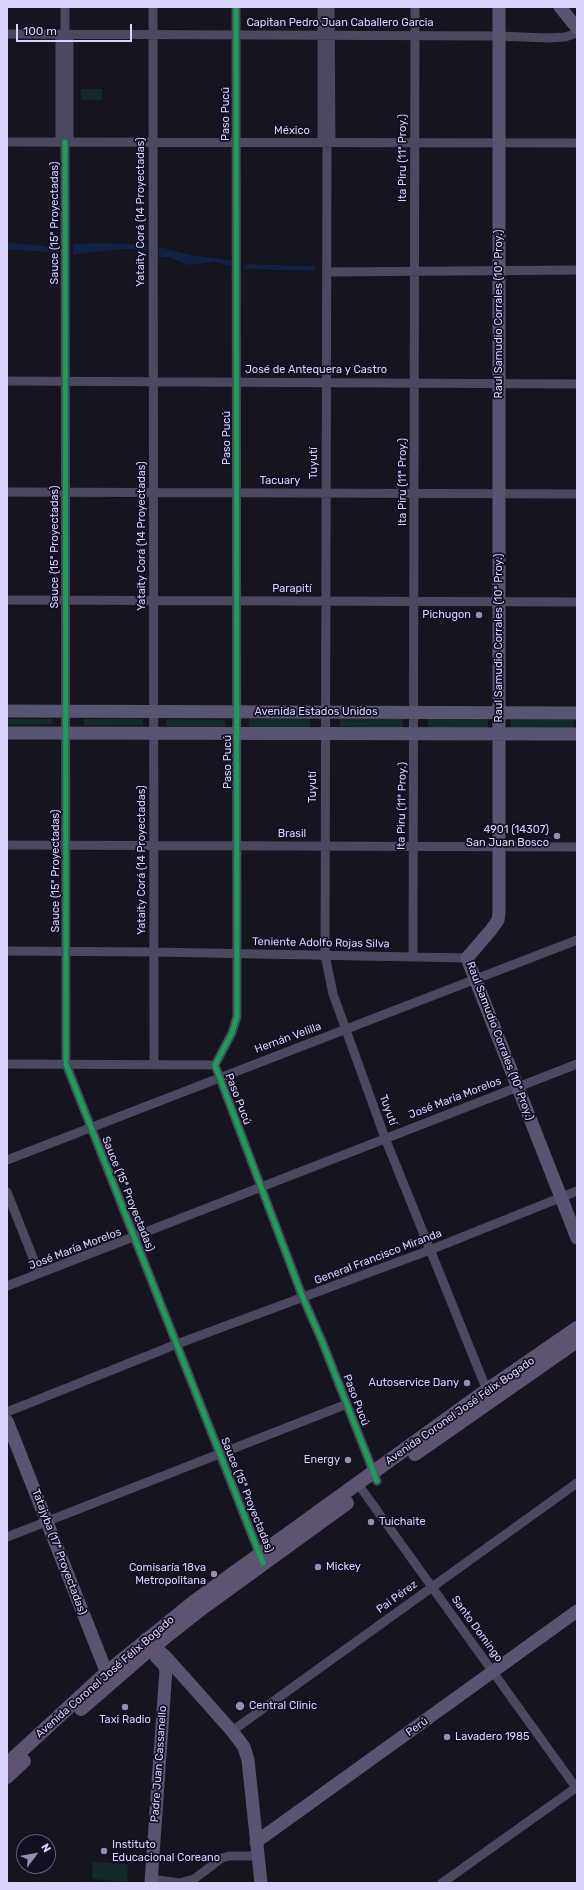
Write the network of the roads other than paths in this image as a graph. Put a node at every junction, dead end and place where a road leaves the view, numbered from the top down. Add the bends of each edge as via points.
1 (65, 7) edge
2 (153, 7) edge
3 (236, 7) edge
4 (322, 7) edge
5 (330, 7) edge
6 (415, 7) edge
7 (499, 7) edge
8 (561, 8) edge
9 (577, 28) edge
10 (577, 33) edge
11 (7, 34) edge
12 (65, 34) junction
13 (153, 35) junction
14 (236, 35) junction
15 (326, 35) junction
16 (415, 36) junction
17 (499, 36) junction
18 (7, 142) edge
19 (65, 142) junction
20 (153, 142) junction
21 (237, 143) junction
22 (327, 143) junction
23 (415, 143) junction
24 (499, 143) junction
25 (577, 143) edge
26 (577, 270) edge
27 (499, 271) junction
28 (327, 272) junction
29 (415, 272) junction
30 (7, 381) edge
31 (65, 381) junction
32 (154, 381) junction
33 (237, 382) junction
34 (326, 382) junction
35 (415, 382) junction
36 (499, 383) junction
37 (577, 384) edge
38 (7, 492) edge
39 (65, 492) junction
40 (154, 492) junction
41 (237, 492) junction
42 (326, 493) junction
43 (415, 493) junction
44 (499, 494) junction
45 (577, 494) edge
46 (7, 600) edge
47 (65, 600) junction
48 (154, 601) junction
49 (238, 601) junction
50 (326, 601) junction
51 (415, 602) junction
52 (499, 602) junction
53 (577, 602) edge
54 (7, 711) edge
55 (66, 711) junction
56 (154, 712) junction
57 (238, 712) junction
58 (325, 712) junction
59 (415, 713) junction
60 (499, 713) junction
61 (577, 713) edge
62 (7, 733) edge
63 (66, 734) junction
64 (154, 734) junction
65 (238, 734) junction
66 (325, 734) junction
67 (415, 734) junction
68 (499, 734) junction
69 (577, 734) edge
70 (7, 845) edge
71 (66, 845) junction
72 (155, 846) junction
73 (238, 846) junction
74 (325, 846) junction
75 (414, 847) junction
76 (499, 847) junction
77 (577, 847) edge
78 (577, 940) edge
79 (7, 951) edge
80 (66, 952) junction
81 (154, 952) junction
82 (237, 953) junction
83 (325, 955) junction
84 (413, 957) junction
85 (467, 958) junction
86 (475, 979) junction
87 (346, 1030) junction
88 (7, 1064) edge
89 (66, 1064) junction
90 (154, 1064) junction
91 (577, 1064) edge
92 (215, 1065) junction
93 (219, 1077) junction
94 (518, 1087) junction
95 (91, 1127) junction
96 (385, 1138) junction
97 (7, 1160) edge
98 (262, 1186) junction
99 (577, 1191) edge
100 (7, 1192) edge
101 (561, 1198) junction
102 (134, 1236) junction
103 (577, 1238) edge
104 (430, 1250) junction
105 (39, 1273) junction
106 (7, 1286) edge
107 (303, 1298) junction
108 (576, 1335) edge
109 (177, 1344) junction
110 (489, 1395) junction
111 (347, 1404) junction
112 (7, 1412) edge
113 (7, 1421) edge
114 (220, 1454) junction
115 (375, 1477) junction
116 (577, 1483) edge
117 (360, 1487) junction
118 (47, 1522) junction
119 (7, 1537) edge
120 (261, 1558) junction
121 (432, 1586) junction
122 (577, 1611) edge
123 (147, 1645) junction
124 (494, 1673) junction
125 (108, 1678) junction
126 (194, 1690) junction
127 (164, 1696) junction
128 (232, 1731) junction
129 (7, 1764) edge
130 (7, 1777) edge
131 (577, 1788) edge
132 (256, 1842) junction
133 (258, 1856) junction
134 (151, 1881) edge
135 (179, 1883) edge
136 (261, 1883) edge
137 (442, 1883) edge

1 - 12 street, Sauce (15ª Proyectadas)
2 - 13 street, Yataity Corá (14 Proyectadas)
3 - 14 street, Paso Pucú
4 - 15 street, Tuyutí
5 - 15 street, Tuyutí
6 - 16 street, Ita Piru (11ª Proy.)
7 - 17 street, Raul Samudio Corrales (10ª Proy.)
8 - 9 street
10 - 17 street, Capitan Pedro Juan Caballero Garcia via 548,38
11 - 12 street, Capitan Pedro Juan Caballero Garcia
12 - 13 street, Capitan Pedro Juan Caballero Garcia
12 - 19 street, Sauce (15ª Proyectadas)
13 - 14 street, Capitan Pedro Juan Caballero Garcia
13 - 20 street, Yataity Corá (14 Proyectadas)
14 - 15 street, Capitan Pedro Juan Caballero Garcia
14 - 21 street, Paso Pucú
15 - 16 street, Capitan Pedro Juan Caballero Garcia
15 - 22 street, Tuyutí
16 - 17 street, Capitan Pedro Juan Caballero Garcia
16 - 23 street, Ita Piru (11ª Proy.)
17 - 24 street, Raul Samudio Corrales (10ª Proy.)
18 - 19 street, México
19 - 20 street, México
19 - 31 street, Sauce (15ª Proyectadas)
20 - 21 street, México
20 - 32 street, Yataity Corá (14 Proyectadas)
21 - 22 street, México
21 - 33 street, Paso Pucú
22 - 23 street, México
22 - 28 street, Tuyutí
23 - 24 street, México
23 - 29 street, Ita Piru (11ª Proy.)
24 - 25 street, México
24 - 27 street, Raul Samudio Corrales (10ª Proy.)
26 - 27 street
27 - 29 street
27 - 36 street, Raul Samudio Corrales (10ª Proy.)
28 - 29 street
28 - 34 street, Tuyutí
29 - 35 street, Ita Piru (11ª Proy.)
30 - 31 street, José de Antequera y Castro
31 - 32 street, José de Antequera y Castro
31 - 39 street, Sauce (15ª Proyectadas)
32 - 33 street, José de Antequera y Castro
32 - 40 street, Yataity Corá (14 Proyectadas)
33 - 34 street, José de Antequera y Castro
33 - 41 street, Paso Pucú
34 - 35 street, José de Antequera y Castro
34 - 42 street, Tuyutí
35 - 36 street, José de Antequera y Castro
35 - 43 street, Ita Piru (11ª Proy.)
36 - 37 street, José de Antequera y Castro
36 - 44 street, Raul Samudio Corrales (10ª Proy.)
38 - 39 street, Tacuary
39 - 40 street, Tacuary
39 - 47 street, Sauce (15ª Proyectadas)
40 - 41 street, Tacuary
40 - 48 street, Yataity Corá (14 Proyectadas)
41 - 42 street, Tacuary
41 - 49 street, Paso Pucú
42 - 43 street, Tacuary
42 - 50 street, Tuyutí
43 - 44 street, Tacuary
43 - 51 street, Ita Piru (11ª Proy.)
44 - 45 street, Tacuary
44 - 52 street, Raul Samudio Corrales (10ª Proy.)
46 - 47 street, Parapití
47 - 48 street, Parapití
47 - 55 street, Sauce (15ª Proyectadas)
48 - 49 street, Parapití
48 - 56 street, Yataity Corá (14 Proyectadas)
49 - 50 street, Parapití
49 - 57 street, Paso Pucú
50 - 51 street, Parapití
50 - 58 street, Tuyutí
51 - 52 street, Parapití
51 - 59 street, Ita Piru (11ª Proy.)
52 - 53 street, Parapití
52 - 60 street, Raul Samudio Corrales (10ª Proy.)
54 - 55 street, Avenida Estados Unidos
55 - 56 street, Avenida Estados Unidos
55 - 63 street, Sauce (15ª Proyectadas)
56 - 57 street, Avenida Estados Unidos
56 - 64 street, Yataity Corá (14 Proyectadas)
57 - 58 street, Avenida Estados Unidos
57 - 65 street, Paso Pucú
58 - 59 street, Avenida Estados Unidos
58 - 66 street, Tuyutí
59 - 60 street, Avenida Estados Unidos
59 - 67 street, Ita Piru (11ª Proy.)
60 - 61 street, Avenida Estados Unidos
60 - 68 street, Raul Samudio Corrales (10ª Proy.)
62 - 63 street, Avenida Estados Unidos
63 - 64 street, Avenida Estados Unidos
63 - 71 street, Sauce (15ª Proyectadas)
64 - 65 street, Avenida Estados Unidos
64 - 72 street, Yataity Corá (14 Proyectadas)
65 - 66 street, Avenida Estados Unidos
65 - 73 street, Paso Pucú
66 - 67 street, Avenida Estados Unidos
66 - 74 street, Tuyutí
67 - 68 street, Avenida Estados Unidos
67 - 75 street, Ita Piru (11ª Proy.)
68 - 69 street, Avenida Estados Unidos
68 - 76 street, Raul Samudio Corrales (10ª Proy.)
70 - 71 street, Brasil
71 - 72 street, Brasil
71 - 80 street, Sauce (15ª Proyectadas)
72 - 73 street, Brasil
72 - 81 street, Yataity Corá (14 Proyectadas)
73 - 74 street, Brasil
73 - 82 street, Paso Pucú
74 - 75 street, Brasil
74 - 83 street, Tuyutí
75 - 76 street, Brasil
75 - 84 street, Ita Piru (11ª Proy.)
76 - 77 street, Brasil
76 - 85 street, Raul Samudio Corrales (10ª Proy.) via 498,920
78 - 86 street, Hernán Velilla
79 - 80 street, Teniente Adolfo Rojas Silva
80 - 81 street, Teniente Adolfo Rojas Silva
80 - 89 street, Sauce (15ª Proyectadas)
81 - 82 street, Teniente Adolfo Rojas Silva
81 - 90 street, Yataity Corá (14 Proyectadas)
82 - 83 street, Teniente Adolfo Rojas Silva
82 - 92 street, Paso Pucú via 237,1016 232,1033
83 - 84 street, Teniente Adolfo Rojas Silva
83 - 87 street, Tuyutí via 333,994
84 - 85 street, Teniente Adolfo Rojas Silva
85 - 86 street, Raul Samudio Corrales (10ª Proy.)
86 - 87 street, Hernán Velilla
86 - 94 street, Raul Samudio Corrales (10ª Proy.)
87 - 93 street, Hernán Velilla
87 - 96 street, Tuyutí
88 - 89 street
89 - 90 street
89 - 95 street, Sauce (15ª Proyectadas)
90 - 92 street
91 - 94 street, José María Morelos
92 - 93 street, Paso Pucú
93 - 95 street, Hernán Velilla
93 - 98 street, Paso Pucú
94 - 96 street, José María Morelos
94 - 101 street, Raul Samudio Corrales (10ª Proy.)
95 - 97 street, Hernán Velilla
95 - 102 street, Sauce (15ª Proyectadas)
96 - 98 street, José María Morelos
96 - 104 street, Tuyutí
98 - 102 street, José María Morelos
98 - 107 street, Paso Pucú
99 - 101 street, General Francisco Miranda
100 - 105 street
101 - 103 street, Raul Samudio Corrales (10ª Proy.)
101 - 104 street, General Francisco Miranda
102 - 105 street, José María Morelos
102 - 109 street, Sauce (15ª Proyectadas)
104 - 107 street, General Francisco Miranda
104 - 110 street, Tuyutí
105 - 106 street, José María Morelos
107 - 109 street, General Francisco Miranda
107 - 111 street, Paso Pucú
108 - 110 main road, Avenida Coronel José Félix Bogado
109 - 112 street, General Francisco Miranda
109 - 114 street, Sauce (15ª Proyectadas)
110 - 115 main road, Avenida Coronel José Félix Bogado
111 - 114 street
111 - 115 street, Paso Pucú
113 - 118 street, Tatajyba (17ª Proyectadas)
114 - 118 street
114 - 120 street, Sauce (15ª Proyectadas)
115 - 117 main road, Avenida Coronel José Félix Bogado
116 - 121 street, Pai Pérez
117 - 120 main road, Avenida Coronel José Félix Bogado
117 - 121 street, Santo Domingo
118 - 119 street
118 - 125 street, Tatajyba (17ª Proyectadas)
120 - 123 main road, Avenida Coronel José Félix Bogado
121 - 124 street, Santo Domingo
121 - 128 street, Pai Pérez
122 - 124 street, Perú
123 - 125 main road, Avenida Coronel José Félix Bogado
123 - 126 street via 166,1657
123 - 127 street, Padre Juan Cassanello via 166,1669
124 - 131 street, Santo Domingo
124 - 132 street, Perú
125 - 129 main road, Avenida Coronel José Félix Bogado
125 - 130 main road, Avenida Coronel José Félix Bogado
126 - 127 street via 176,1684 169,1687
126 - 128 street
127 - 134 street, Padre Juan Cassanello
128 - 132 street via 244,1747 248,1760
131 - 137 street
132 - 133 street
133 - 135 street via 222,1858 194,1879
133 - 136 street
134 - 135 street

